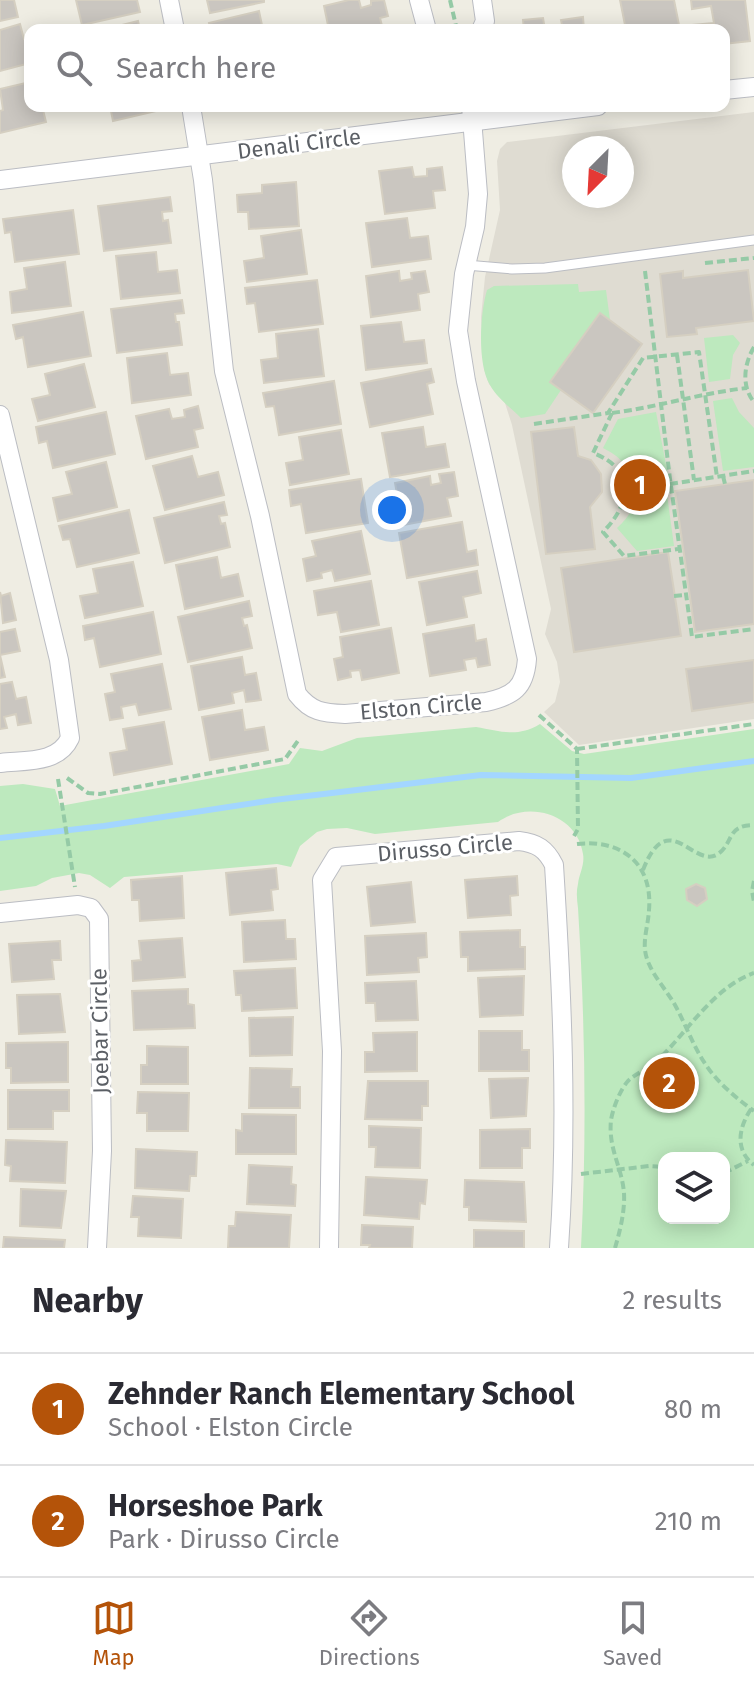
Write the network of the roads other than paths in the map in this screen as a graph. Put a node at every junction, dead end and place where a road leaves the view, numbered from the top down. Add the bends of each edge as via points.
1 (169, 0) edge
2 (419, 0) edge
3 (482, 0) edge
4 (174, 24) edge
5 (425, 24) edge
6 (484, 24) edge
7 (754, 87) edge
8 (730, 89) edge
9 (192, 112) edge
10 (504, 112) edge
11 (472, 114) edge
12 (199, 156) junction
13 (0, 180) edge
14 (754, 240) edge
15 (466, 265) junction
16 (0, 415) edge
17 (0, 763) edge
18 (0, 913) edge
19 (97, 1248) edge
20 (329, 1248) edge
21 (559, 1248) edge

1 - 4 street
2 - 5 street
3 - 6 street
7 - 8 street
9 - 12 street
10 - 11 street, Denali Circle
11 - 12 street, Denali Circle
11 - 15 street, Elston Circle via 478,194
12 - 13 street, Denali Circle
12 - 15 street, Elston Circle via 224,371 297,694 307,707 322,713 486,702 505,698 526,673 458,331
14 - 15 lane via 545,268
16 - 17 street via 59,660 70,738 54,756
18 - 19 street, Joebar Circle via 78,905 91,908 99,919 102,1151
20 - 21 street, Dirusso Circle via 332,1051 322,880 336,857 519,841 534,843 554,865 563,1039

